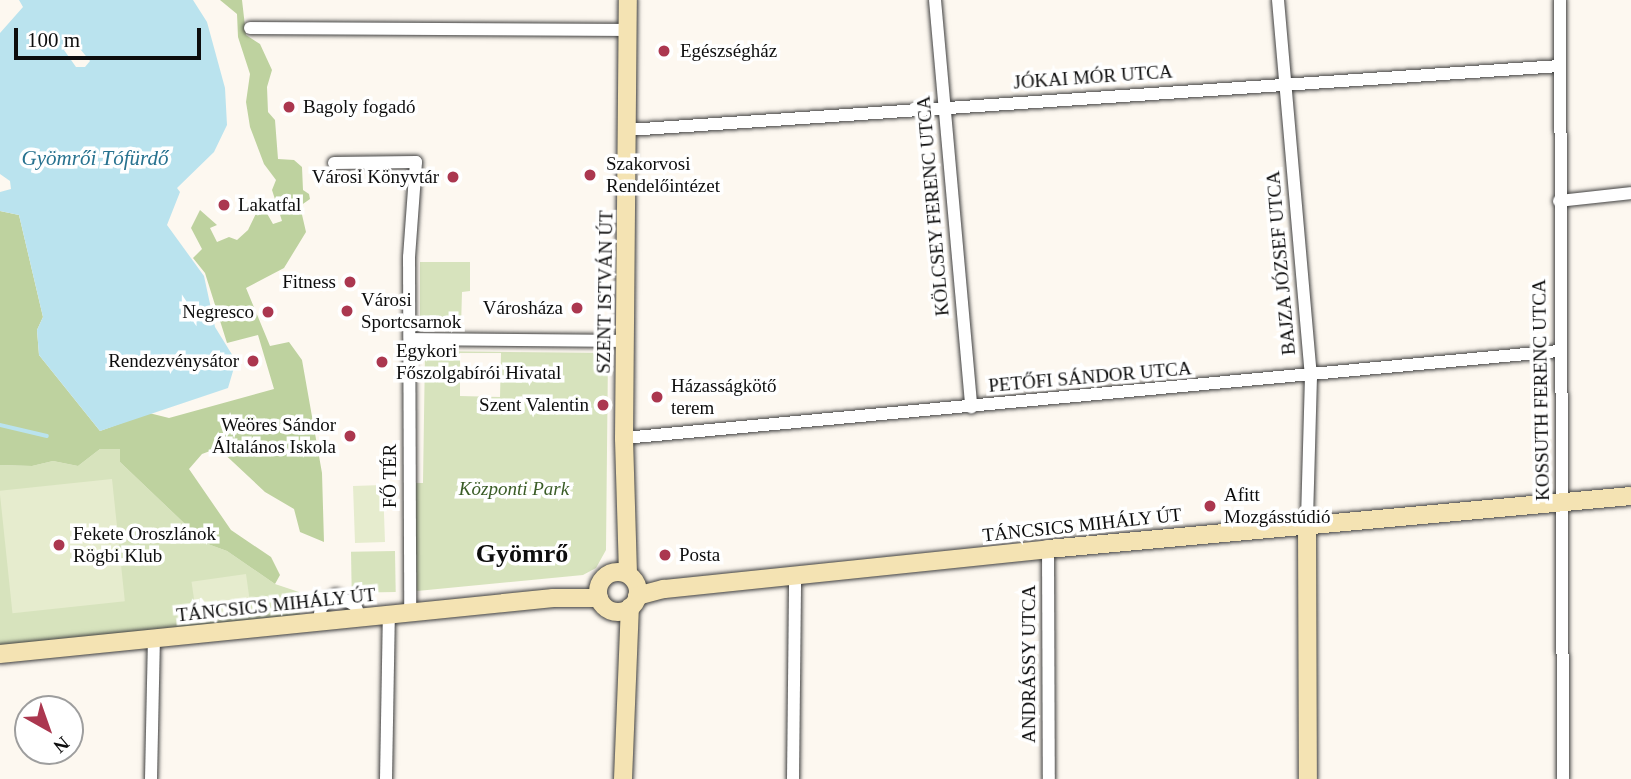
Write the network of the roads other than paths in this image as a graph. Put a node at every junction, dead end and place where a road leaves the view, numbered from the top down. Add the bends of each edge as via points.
1 (628, 0) edge
2 (935, 0) edge
3 (1278, 0) edge
4 (1560, 0) edge
5 (250, 28) dead end
6 (628, 30) junction
7 (1560, 66) junction
8 (1284, 83) junction
9 (942, 107) junction
10 (628, 130) junction
11 (334, 163) dead end
12 (1631, 193) edge
13 (1559, 201) junction
14 (410, 339) junction
15 (625, 341) junction
16 (1559, 351) junction
17 (1311, 376) junction
18 (971, 407) junction
19 (624, 438) junction
20 (1631, 496) edge
21 (1562, 501) junction
22 (1307, 523) junction
23 (1048, 549) junction
24 (795, 575) junction
25 (620, 590) junction
26 (410, 612) junction
27 (388, 615) junction
28 (154, 639) junction
29 (0, 654) edge
30 (151, 779) edge
31 (386, 779) edge
32 (623, 779) edge
33 (793, 779) edge
34 (1049, 779) edge
35 (1308, 779) edge
36 (1563, 779) edge

1 - 6 street, SZENT ISTVÁN ÚT
2 - 9 street, KÖLCSEY FERENC UTCA
3 - 8 street, BAJZA JÓZSEF UTCA
4 - 7 street, KOSSUTH FERENC UTCA
5 - 6 street
6 - 10 street, SZENT ISTVÁN ÚT
7 - 8 street, JÓKAI MÓR UTCA
7 - 13 street, KOSSUTH FERENC UTCA
8 - 9 street, JÓKAI MÓR UTCA
8 - 17 street, BAJZA JÓZSEF UTCA
9 - 10 street, JÓKAI MÓR UTCA
9 - 18 street, KÖLCSEY FERENC UTCA
10 - 15 street, SZENT ISTVÁN ÚT
11 - 14 street, FŐ TÉR via 416,162
12 - 13 street
13 - 16 street, KOSSUTH FERENC UTCA
14 - 15 street
14 - 26 street, FŐ TÉR
15 - 19 street, SZENT ISTVÁN ÚT
16 - 17 street, PETŐFI SÁNDOR UTCA
16 - 21 street, KOSSUTH FERENC UTCA
17 - 18 street, PETŐFI SÁNDOR UTCA
17 - 22 street, BAJZA JÓZSEF UTCA
18 - 19 street, PETŐFI SÁNDOR UTCA
19 - 25 street, SZENT ISTVÁN ÚT via 625,542
20 - 21 street, TÁNCSICS MIHÁLY ÚT
21 - 22 street, TÁNCSICS MIHÁLY ÚT
21 - 36 street, KOSSUTH FERENC UTCA
22 - 23 street, TÁNCSICS MIHÁLY ÚT
22 - 35 street
23 - 24 street, TÁNCSICS MIHÁLY ÚT
23 - 34 street, ANDRÁSSY UTCA
24 - 25 street, TÁNCSICS MIHÁLY ÚT
24 - 33 street
25 - 26 street, TÁNCSICS MIHÁLY ÚT
25 - 32 street via 625,642
26 - 27 street, TÁNCSICS MIHÁLY ÚT
27 - 28 street, TÁNCSICS MIHÁLY ÚT
27 - 31 street
28 - 29 street, TÁNCSICS MIHÁLY ÚT
28 - 30 street

